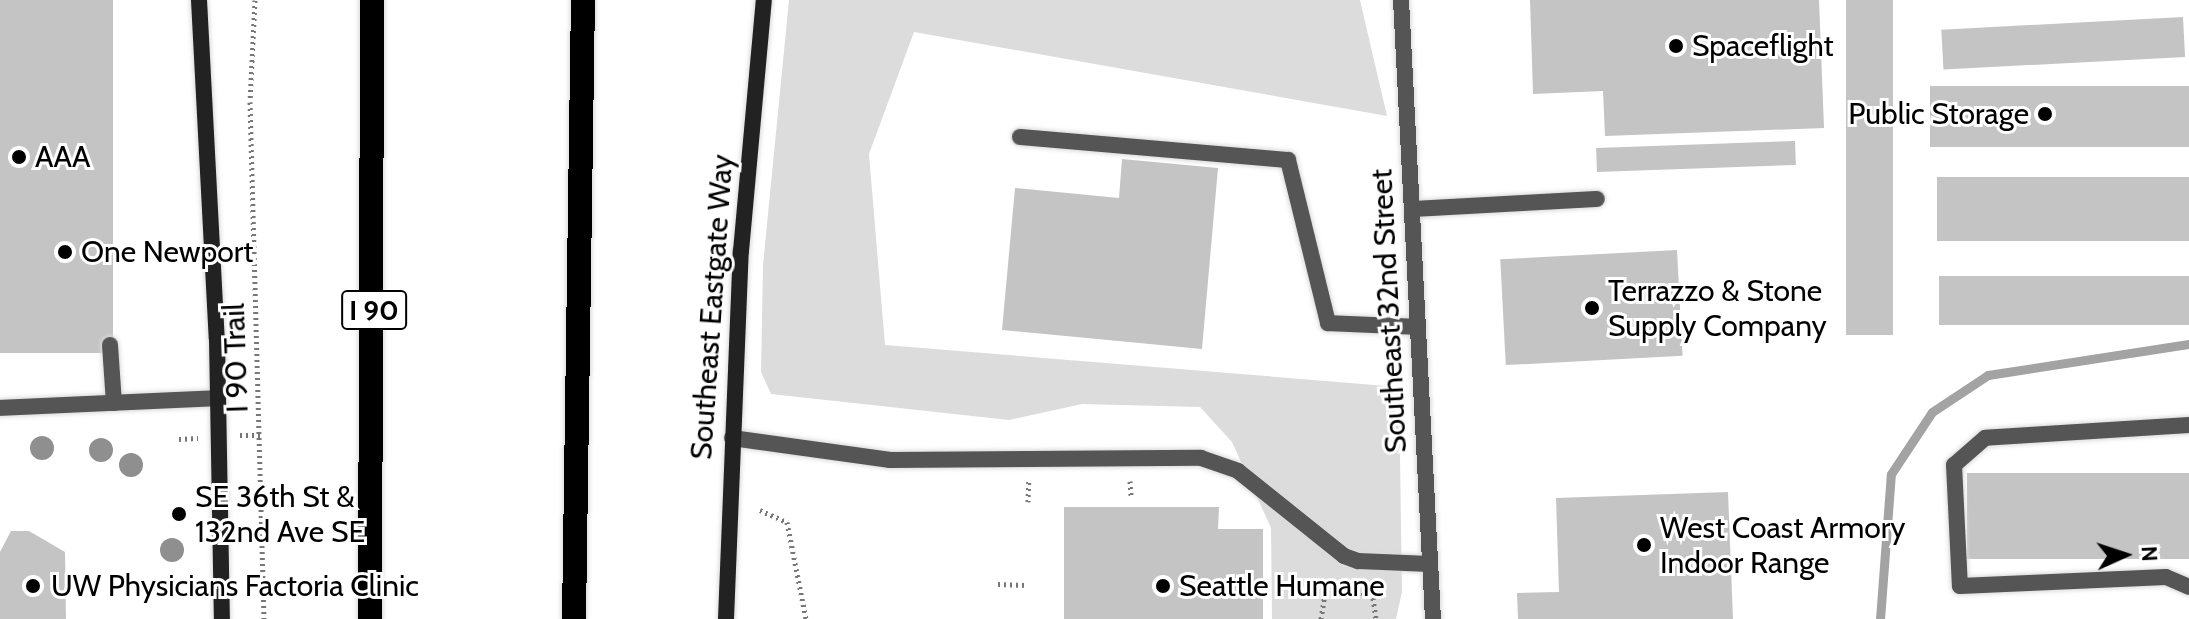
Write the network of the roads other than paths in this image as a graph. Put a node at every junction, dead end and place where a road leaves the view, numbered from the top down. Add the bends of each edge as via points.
1 (199, 0) edge
2 (372, 0) edge
3 (583, 0) edge
4 (596, 0) edge
5 (764, 0) edge
6 (1401, 0) edge
7 (581, 79) junction
8 (1020, 137) dead end
9 (1597, 199) dead end
10 (1412, 209) junction
11 (1418, 327) junction
12 (110, 345) dead end
13 (218, 398) junction
14 (114, 403) junction
15 (0, 408) edge
16 (2189, 425) edge
17 (732, 438) junction
18 (1430, 564) junction
19 (2189, 587) edge
20 (222, 619) edge
21 (370, 619) edge
22 (574, 619) edge
23 (726, 619) edge
24 (1433, 619) edge

1 - 13 main road
2 - 21 highway, I 90
3 - 7 highway
4 - 7 highway
5 - 17 main road, Southeast Eastgate Way
6 - 10 lane, Southeast 32nd Street
7 - 22 highway
8 - 11 lane via 1288,160 1328,323
9 - 10 lane
10 - 11 lane, Southeast 32nd Street
11 - 18 lane, Southeast 32nd Street
12 - 14 lane
13 - 14 lane
13 - 20 main road
14 - 15 lane
16 - 19 lane via 1985,438 1954,465 1960,586 2166,577
17 - 18 lane via 890,460 1201,458 1238,471 1344,556
17 - 23 main road, Southeast Eastgate Way
18 - 24 lane, Southeast 32nd Street

